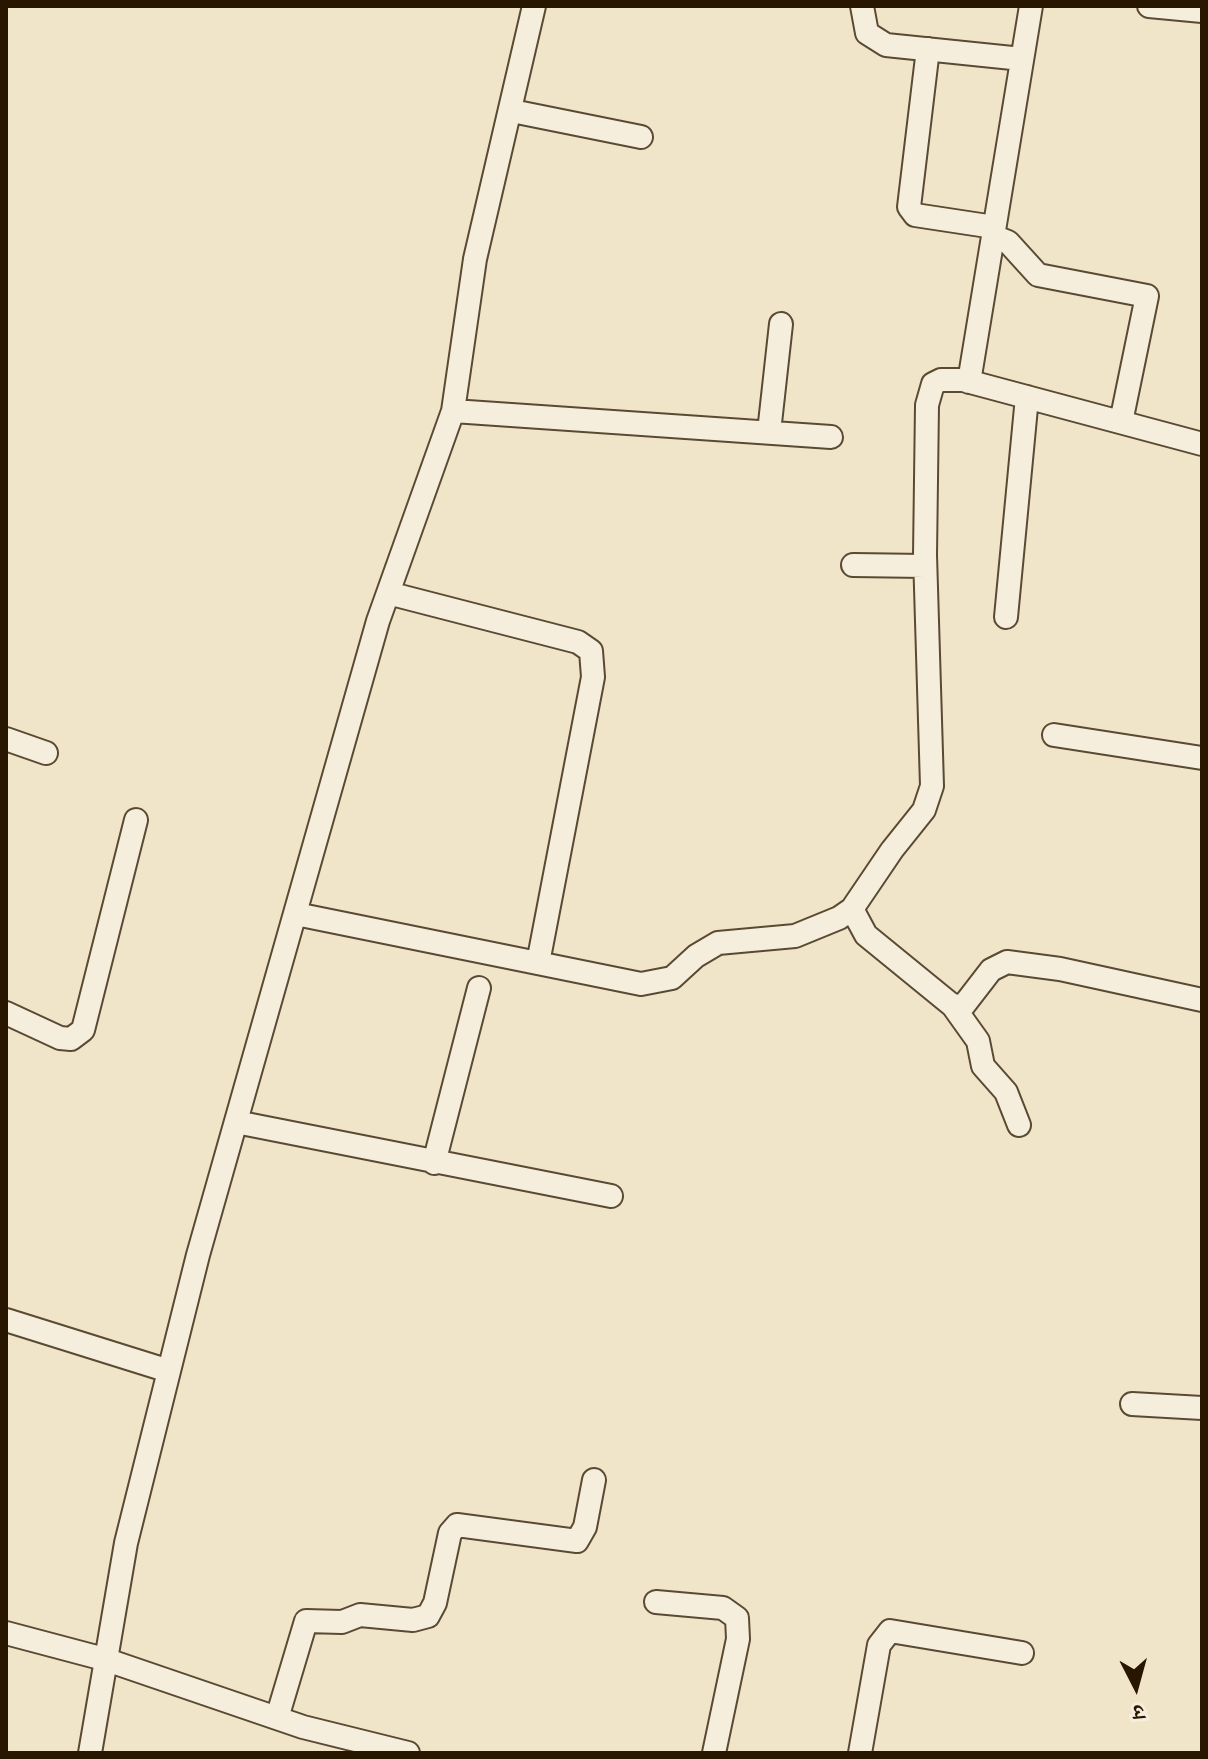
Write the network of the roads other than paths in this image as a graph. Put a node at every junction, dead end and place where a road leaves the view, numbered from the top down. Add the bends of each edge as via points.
1 (534, 6) edge
2 (862, 6) edge
3 (1031, 6) edge
4 (1149, 6) edge
5 (1202, 11) edge
6 (928, 49) junction
7 (1022, 59) junction
8 (512, 111) junction
9 (641, 137) dead end
10 (994, 232) junction
11 (781, 324) dead end
12 (969, 382) junction
13 (1027, 397) junction
14 (453, 411) junction
15 (1121, 422) junction
16 (769, 432) junction
17 (831, 437) dead end
18 (1202, 444) edge
19 (853, 565) dead end
20 (925, 566) junction
21 (388, 593) junction
22 (1006, 617) dead end
23 (1054, 735) dead end
24 (6, 739) edge
25 (46, 753) dead end
26 (1202, 758) edge
27 (136, 820) dead end
28 (852, 909) junction
29 (296, 914) junction
30 (538, 963) junction
31 (479, 988) dead end
32 (1202, 1000) edge
33 (953, 1006) junction
34 (6, 1013) edge
35 (236, 1122) junction
36 (1019, 1125) dead end
37 (434, 1163) junction
38 (611, 1196) dead end
39 (6, 1320) edge
40 (169, 1371) junction
41 (1132, 1404) dead end
42 (1202, 1408) edge
43 (594, 1480) dead end
44 (656, 1602) dead end
45 (6, 1633) edge
46 (1022, 1653) dead end
47 (104, 1659) junction
48 (277, 1718) junction
49 (90, 1753) edge
50 (408, 1753) edge
51 (714, 1753) edge
52 (860, 1753) edge

1 - 8 street
2 - 6 street via 867,33 874,40
3 - 7 street
4 - 5 street
6 - 7 street
6 - 10 street via 909,207 915,215
7 - 10 street
8 - 9 street
8 - 14 street via 475,259
10 - 12 street
10 - 15 street via 1038,275 1147,296
11 - 16 street
12 - 13 street
12 - 20 street via 941,380 929,393
13 - 15 street
13 - 22 street
14 - 16 street
14 - 21 street
15 - 18 street
16 - 17 street
19 - 20 street
20 - 28 street via 934,763 929,801
21 - 29 street
21 - 30 street via 578,642 591,651 593,677
23 - 26 street
24 - 25 street
27 - 34 street via 83,1030 71,1039 60,1038
28 - 30 street via 795,936 718,943 662,982 641,984
28 - 33 street via 866,935
29 - 30 street
29 - 35 street
31 - 37 street
32 - 33 street via 1007,962 991,970 964,1005
33 - 36 street via 978,1041 983,1066 1006,1092
35 - 37 street
35 - 40 street
37 - 38 street
39 - 40 street
40 - 47 street via 126,1543
41 - 42 street
43 - 48 street via 577,1541 457,1525 450,1533 428,1616 306,1621
44 - 51 street via 723,1608 737,1618 738,1639
45 - 47 street
46 - 52 street via 890,1631 879,1645
47 - 48 street
47 - 49 street
48 - 50 street

